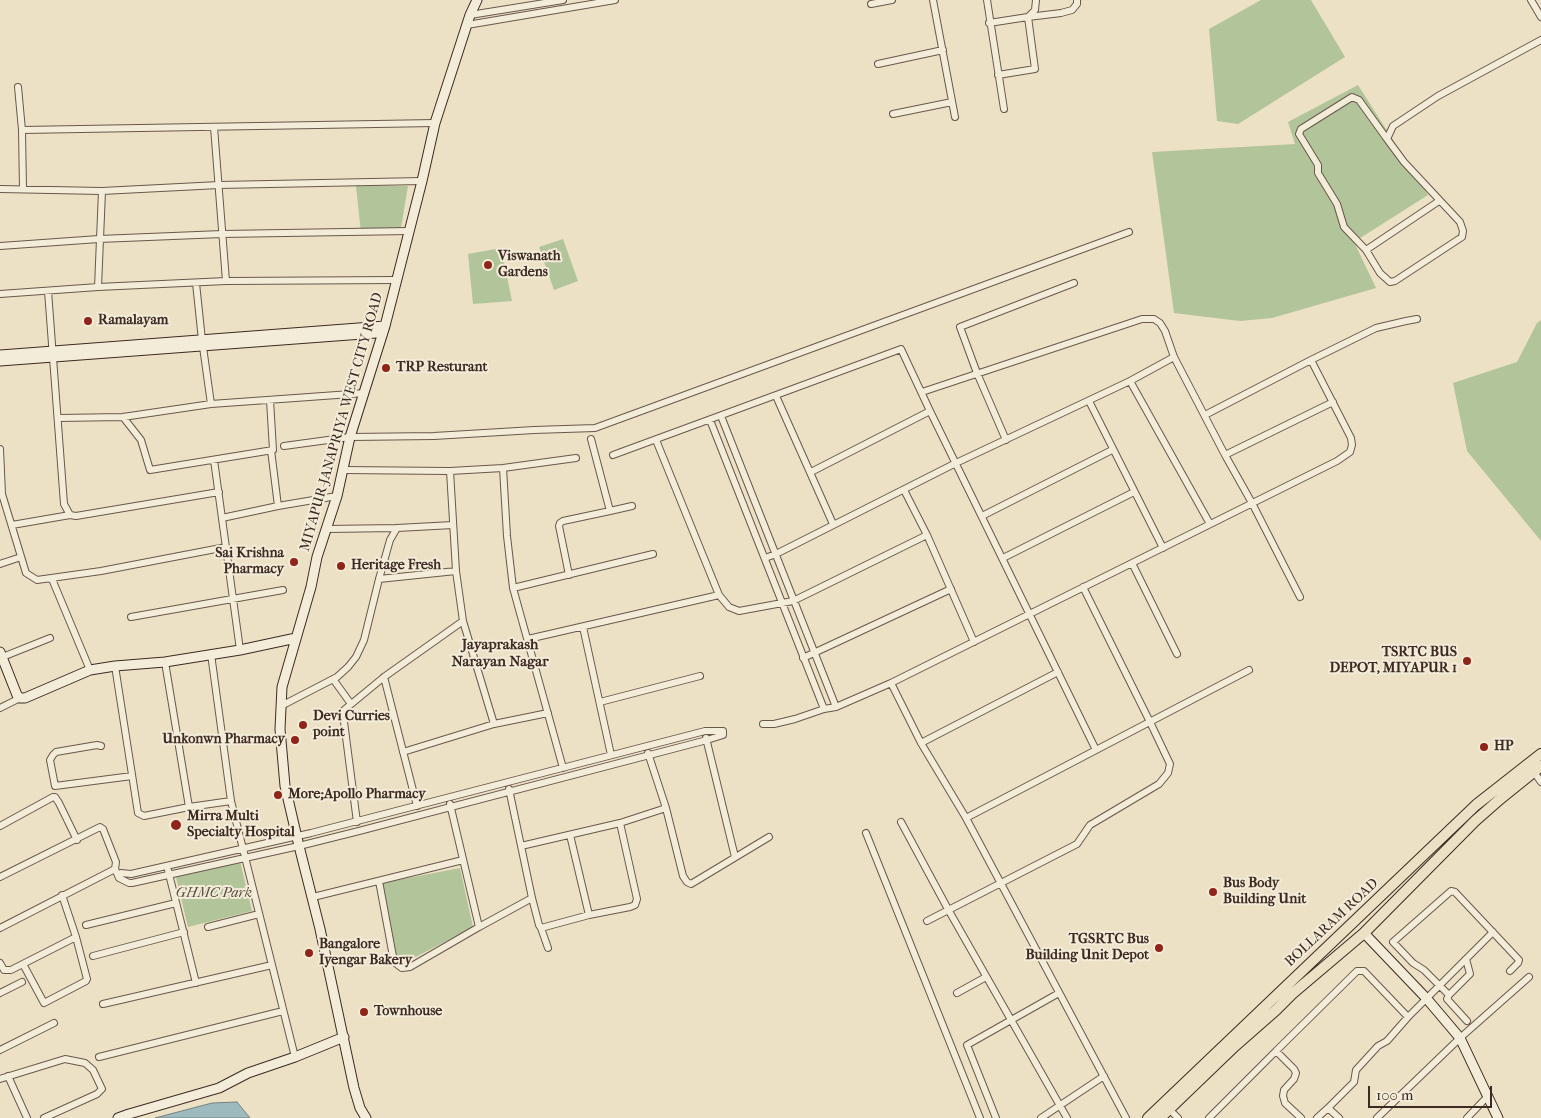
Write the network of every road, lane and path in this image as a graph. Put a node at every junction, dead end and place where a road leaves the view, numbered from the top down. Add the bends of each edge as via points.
1 (477, 0) edge
2 (563, 0) edge
3 (615, 0) edge
4 (892, 0) edge
5 (933, 0) edge
6 (986, 0) edge
7 (1036, 0) edge
8 (1077, 0) edge
9 (1531, 0) edge
10 (871, 4) dead end
11 (470, 15) junction
12 (1028, 17) junction
13 (1541, 17) edge
14 (989, 23) junction
15 (467, 25) junction
16 (1541, 40) edge
17 (943, 50) junction
18 (878, 64) dead end
19 (998, 75) junction
20 (18, 87) dead end
21 (952, 102) junction
22 (1004, 109) dead end
23 (893, 114) dead end
24 (955, 117) dead end
25 (435, 123) junction
26 (214, 127) junction
27 (22, 130) junction
28 (1387, 139) junction
29 (422, 181) junction
30 (218, 185) junction
31 (0, 189) edge
32 (23, 189) junction
33 (102, 191) junction
34 (1439, 201) junction
35 (409, 231) junction
36 (1129, 232) dead end
37 (222, 234) junction
38 (99, 239) junction
39 (0, 246) edge
40 (1366, 250) junction
41 (397, 280) junction
42 (226, 281) junction
43 (196, 283) junction
44 (1074, 283) dead end
45 (98, 287) junction
46 (48, 291) junction
47 (0, 294) edge
48 (1417, 319) dead end
49 (384, 330) junction
50 (202, 344) junction
51 (53, 354) junction
52 (0, 355) edge
53 (1174, 357) junction
54 (1311, 360) junction
55 (0, 362) edge
56 (977, 373) junction
57 (1130, 381) junction
58 (922, 392) junction
59 (364, 393) junction
60 (776, 396) junction
61 (270, 400) junction
62 (1089, 401) junction
63 (1332, 402) junction
64 (211, 404) junction
65 (930, 411) junction
66 (1205, 415) junction
67 (721, 416) junction
68 (123, 417) junction
69 (58, 418) junction
70 (710, 420) junction
71 (350, 437) junction
72 (591, 439) dead end
73 (656, 440) junction
74 (1006, 440) junction
75 (284, 446) dead end
76 (0, 448) edge
77 (271, 450) junction
78 (1112, 450) junction
79 (613, 455) dead end
80 (1225, 455) junction
81 (576, 458) dead end
82 (214, 460) junction
83 (956, 463) junction
84 (503, 468) junction
85 (343, 470) junction
86 (450, 471) junction
87 (811, 472) junction
88 (904, 490) junction
89 (219, 492) junction
90 (1134, 492) junction
91 (337, 496) junction
92 (1252, 503) junction
93 (278, 506) junction
94 (632, 506) dead end
95 (610, 511) junction
96 (70, 515) junction
97 (982, 516) junction
98 (222, 518) junction
99 (453, 524) junction
100 (833, 524) junction
101 (1210, 524) junction
102 (12, 525) junction
103 (397, 528) junction
104 (326, 529) junction
105 (927, 536) junction
106 (226, 547) junction
107 (1163, 548) junction
108 (653, 554) dead end
109 (776, 554) junction
110 (21, 557) junction
111 (765, 558) junction
112 (1003, 558) junction
113 (1132, 563) junction
114 (0, 564) edge
115 (456, 571) junction
116 (569, 575) junction
117 (52, 579) junction
118 (379, 579) junction
119 (1082, 587) junction
120 (513, 588) junction
121 (951, 589) junction
122 (283, 590) dead end
123 (719, 595) junction
124 (1300, 597) dead end
125 (233, 600) junction
126 (794, 601) junction
127 (782, 603) junction
128 (1030, 614) junction
129 (131, 617) dead end
130 (463, 621) junction
131 (583, 627) junction
132 (50, 638) dead end
133 (296, 638) junction
134 (528, 639) junction
135 (974, 642) junction
136 (240, 650) junction
137 (211, 654) junction
138 (814, 654) junction
139 (1177, 654) dead end
140 (1, 656) edge
141 (803, 658) junction
142 (165, 662) junction
143 (115, 666) junction
144 (90, 670) junction
145 (1250, 670) dead end
146 (1058, 672) junction
147 (700, 676) dead end
148 (384, 678) junction
149 (333, 679) junction
150 (892, 683) junction
151 (20, 698) junction
152 (600, 702) junction
153 (351, 704) junction
154 (281, 706) junction
155 (836, 707) junction
156 (0, 708) edge
157 (824, 709) junction
158 (548, 713) junction
159 (1150, 722) junction
160 (494, 724) junction
161 (762, 724) dead end
162 (704, 732) junction
163 (707, 740) junction
164 (921, 743) junction
165 (101, 746) dead end
166 (646, 747) junction
167 (1096, 750) junction
168 (403, 752) junction
169 (1541, 754) edge
170 (611, 755) junction
171 (649, 756) junction
172 (563, 768) junction
173 (1537, 769) edge
174 (132, 776) junction
175 (508, 782) junction
176 (1541, 782) edge
177 (510, 792) junction
178 (448, 798) junction
179 (231, 801) junction
180 (417, 806) junction
181 (189, 807) junction
182 (451, 807) junction
183 (666, 808) junction
184 (966, 818) junction
185 (357, 822) junction
186 (901, 822) dead end
187 (620, 823) junction
188 (0, 826) edge
189 (570, 834) junction
190 (866, 834) dead end
191 (297, 836) junction
192 (769, 837) dead end
193 (77, 840) junction
194 (298, 846) junction
195 (521, 846) junction
196 (243, 848) junction
197 (245, 857) junction
198 (735, 857) junction
199 (463, 860) junction
200 (167, 865) junction
201 (117, 871) junction
202 (169, 874) junction
203 (0, 877) edge
204 (379, 881) junction
205 (1001, 884) junction
206 (62, 895) junction
207 (313, 897) junction
208 (532, 898) junction
209 (176, 903) junction
210 (949, 911) junction
211 (259, 914) junction
212 (589, 915) junction
213 (927, 922) dead end
214 (86, 925) dead end
215 (208, 927) dead end
216 (479, 927) junction
217 (0, 928) edge
218 (542, 928) junction
219 (184, 932) junction
220 (1493, 932) junction
221 (1364, 933) junction
222 (76, 936) junction
223 (548, 948) dead end
224 (93, 956) dead end
225 (1466, 959) junction
226 (0, 963) edge
227 (23, 964) junction
228 (272, 965) junction
229 (1510, 971) dead end
230 (986, 977) junction
231 (1529, 977) dead end
232 (22, 982) dead end
233 (196, 983) junction
234 (1439, 986) junction
235 (0, 993) edge
236 (957, 993) dead end
237 (1060, 993) junction
238 (1449, 995) junction
239 (1426, 999) junction
240 (103, 1004) dead end
241 (284, 1011) junction
242 (1408, 1017) junction
243 (1010, 1021) junction
244 (1467, 1021) dead end
245 (54, 1024) dead end
246 (344, 1037) junction
247 (1460, 1038) junction
248 (0, 1050) edge
249 (1276, 1051) junction
250 (99, 1057) dead end
251 (295, 1057) junction
252 (8, 1076) junction
253 (1104, 1076) junction
254 (0, 1079) edge
255 (1488, 1096) junction
256 (1060, 1106) junction
257 (1328, 1108) junction
258 (1169, 1110) junction
259 (27, 1118) edge
260 (44, 1118) edge
261 (118, 1118) edge
262 (366, 1118) edge
263 (980, 1118) edge
264 (996, 1118) edge
265 (1041, 1118) edge
266 (1067, 1118) edge
267 (1126, 1118) edge
268 (1148, 1118) edge
269 (1160, 1118) edge
270 (1178, 1118) edge
271 (1209, 1118) edge
272 (1300, 1118) edge
273 (1317, 1118) edge
274 (1339, 1118) edge
275 (1378, 1118) edge
276 (1467, 1118) edge
277 (1498, 1118) edge

1 - 11 street, MIYAPUR-JANAPRIYA WEST CITY ROAD
2 - 11 street
3 - 15 street
4 - 10 street
5 - 17 street
6 - 14 street
7 - 12 street via 1035,10
8 - 12 street via 1072,10
9 - 13 street
11 - 15 street, MIYAPUR-JANAPRIYA WEST CITY ROAD
12 - 14 street
12 - 19 street via 1035,69
14 - 19 street
15 - 25 street, MIYAPUR-JANAPRIYA WEST CITY ROAD
16 - 28 street via 1438,96 1392,126
17 - 18 street
17 - 21 street
19 - 22 street
20 - 27 street
21 - 23 street
21 - 24 street
25 - 26 street
25 - 29 street, MIYAPUR-JANAPRIYA WEST CITY ROAD
26 - 27 street
26 - 30 street
27 - 32 street
28 - 34 street
28 - 40 street via 1359,100 1352,96 1301,129 1299,134 1337,204 1344,227
29 - 30 street
29 - 35 street, MIYAPUR-JANAPRIYA WEST CITY ROAD
30 - 33 street
30 - 37 street
31 - 32 street
32 - 33 street
33 - 38 street
34 - 40 street
34 - 40 street via 1460,222 1462,237 1395,282 1390,282 1380,272
35 - 37 street
35 - 41 street, MIYAPUR-JANAPRIYA WEST CITY ROAD
36 - 71 street via 595,428
37 - 38 street
37 - 42 street
38 - 39 street
38 - 45 street
41 - 42 street
41 - 49 street, MIYAPUR-JANAPRIYA WEST CITY ROAD
42 - 43 street
43 - 45 street
43 - 50 street
44 - 56 street via 960,327
45 - 46 street
46 - 47 street
46 - 51 street
48 - 54 street via 1376,328
49 - 50 street
49 - 59 street, MIYAPUR-JANAPRIYA WEST CITY ROAD
50 - 51 street
50 - 64 street
51 - 52 street
51 - 55 street
51 - 69 street
53 - 56 street via 1160,323 1154,319 1142,319
53 - 57 street
53 - 66 street
54 - 63 street
54 - 66 street
56 - 58 street
56 - 74 street
57 - 62 street
57 - 101 street
58 - 60 street via 901,349
58 - 65 street
59 - 61 street
59 - 71 street, MIYAPUR-JANAPRIYA WEST CITY ROAD
60 - 67 street
60 - 87 street
61 - 64 street
61 - 77 street
62 - 74 street
62 - 78 street
63 - 80 street
63 - 92 street via 1351,438 1350,452
64 - 68 street
65 - 83 street
65 - 87 street
66 - 80 street
67 - 70 street
67 - 109 street
68 - 69 street
68 - 82 street via 141,440 150,470
69 - 96 street via 64,504
70 - 73 street
70 - 111 street
71 - 75 street
71 - 85 street, MIYAPUR-JANAPRIYA WEST CITY ROAD
72 - 95 street
73 - 79 street
73 - 123 street
74 - 83 street
76 - 102 street via 2,494
77 - 82 street
77 - 93 street
78 - 90 street
78 - 97 street
80 - 92 street
81 - 84 street
82 - 89 street
83 - 88 street
83 - 97 street
84 - 86 street
84 - 120 street
85 - 86 street
85 - 91 street, MIYAPUR-JANAPRIYA WEST CITY ROAD
86 - 99 street
87 - 100 street
88 - 100 street
88 - 105 street
89 - 96 street
89 - 98 street
90 - 107 street
90 - 112 street
91 - 93 street
91 - 104 street, MIYAPUR-JANAPRIYA WEST CITY ROAD
92 - 101 street
92 - 124 street
93 - 98 street
94 - 95 street
95 - 116 street via 560,523
96 - 102 street
97 - 112 street
98 - 106 street
99 - 103 street
99 - 115 street
100 - 109 street
101 - 107 street
102 - 110 street
103 - 104 street
103 - 118 street via 390,540
104 - 133 street, MIYAPUR-JANAPRIYA WEST CITY ROAD
105 - 121 street
105 - 126 street
106 - 117 street
106 - 125 street
107 - 113 street
108 - 116 street
109 - 111 street
109 - 126 street
110 - 114 street
110 - 117 street via 30,577
111 - 127 street
112 - 128 street
113 - 119 street
113 - 139 street
115 - 118 street
115 - 130 street
116 - 120 street
117 - 144 street
118 - 149 street via 364,640 356,657
119 - 128 street
119 - 159 street
120 - 134 street
121 - 135 street
121 - 138 street
122 - 125 street
123 - 127 street via 729,607 738,611
123 - 131 street
125 - 129 street
125 - 136 street
126 - 127 street
126 - 138 street
127 - 141 street
128 - 135 street
128 - 146 street
130 - 148 street
130 - 160 street
131 - 134 street
131 - 152 street
132 - 140 street
133 - 136 street
133 - 154 street, MIYAPUR-JANAPRIYA WEST CITY ROAD via 282,687
134 - 158 street
135 - 150 street
136 - 137 street
137 - 142 street
137 - 179 street
138 - 141 street
138 - 155 street
140 - 151 street
141 - 157 street
142 - 143 street
142 - 181 street
143 - 144 street
143 - 174 street
144 - 151 street
145 - 159 street
146 - 164 street
146 - 167 street
147 - 152 street
148 - 153 street
148 - 168 street
149 - 153 street
149 - 154 street
150 - 155 street
150 - 164 street
151 - 156 street
152 - 170 street
153 - 185 street via 343,714
154 - 191 street, MIYAPUR-JANAPRIYA WEST CITY ROAD via 285,786
155 - 157 street
157 - 161 street via 795,719
158 - 160 street
158 - 172 street
159 - 167 street
159 - 205 street via 1170,764 1168,773 1159,784 1090,825 1077,844
160 - 168 street
162 - 163 street
162 - 163 street via 723,730 723,735
162 - 166 street
163 - 171 street
163 - 198 street
164 - 184 street
165 - 174 street via 56,752 50,760 55,786
166 - 170 street
166 - 171 street
167 - 184 street
168 - 180 street
169 - 268 main road, BOLLARAM ROAD via 1476,805
170 - 172 street
171 - 177 street
171 - 183 street
172 - 175 street
173 - 176 street
173 - 221 main road, BOLLARAM ROAD via 1475,821
174 - 181 street via 140,815
175 - 177 street
175 - 178 street
177 - 182 street
177 - 195 street
178 - 180 street
178 - 182 street
179 - 181 street
179 - 196 street
180 - 185 street
182 - 194 street
182 - 199 street
183 - 187 street
183 - 198 street via 686,882 691,884
184 - 205 street
185 - 191 street
186 - 210 street
187 - 189 street
187 - 212 street via 635,905
188 - 193 street via 55,797
189 - 195 street
189 - 212 street
190 - 263 street
191 - 194 street, MIYAPUR-JANAPRIYA WEST CITY ROAD
191 - 196 street
192 - 198 street
193 - 201 street via 103,829
193 - 203 street
194 - 197 street
194 - 207 street, MIYAPUR-JANAPRIYA WEST CITY ROAD
195 - 208 street
196 - 197 street
196 - 200 street
197 - 202 street
197 - 211 street
199 - 204 street
199 - 216 street
200 - 201 street via 131,874
200 - 202 street
201 - 202 street via 120,878 129,883
201 - 206 street
202 - 209 street
204 - 207 street
204 - 216 street via 394,962 402,968 410,967
205 - 210 street
205 - 237 street
206 - 217 street
206 - 222 street
207 - 246 street, MIYAPUR-JANAPRIYA WEST CITY ROAD
208 - 216 street
208 - 218 street
209 - 214 street
209 - 219 street
210 - 213 street
210 - 230 street
211 - 215 street
211 - 228 street
212 - 218 street
218 - 223 street
219 - 224 street
219 - 233 street
220 - 225 street
220 - 229 street via 1519,960
220 - 234 street via 1453,890 1394,940 1394,944
221 - 239 street
221 - 258 main road, BOLLARAM ROAD via 1292,994
222 - 227 street
222 - 227 street via 87,979 46,1003 42,1003
225 - 234 street
225 - 238 street via 1470,974
226 - 227 street via 4,970
228 - 233 street
228 - 241 street
230 - 236 street
230 - 243 street
231 - 247 street
232 - 235 street
233 - 240 street
234 - 238 street
234 - 239 street
237 - 243 street
237 - 253 street
238 - 244 street via 1448,1001
239 - 242 street
239 - 247 street
241 - 250 street
241 - 251 street
242 - 249 street via 1364,971 1356,971
242 - 257 street via 1356,1070 1354,1082
243 - 256 street
243 - 264 street via 968,1045
245 - 248 street
246 - 251 street
246 - 262 street, MIYAPUR-JANAPRIYA WEST CITY ROAD via 354,1088
247 - 255 street
247 - 275 street
249 - 271 street
249 - 272 street via 1296,1073 1283,1096 1285,1103
251 - 261 street via 248,1073 219,1088
252 - 254 street
252 - 259 street
252 - 260 street via 65,1059 85,1063 93,1070 102,1089 97,1094
253 - 256 street
253 - 267 street
255 - 276 street
255 - 277 street
256 - 265 street
256 - 266 street
257 - 273 street
257 - 274 street
258 - 269 main road, BOLLARAM ROAD
258 - 270 street

